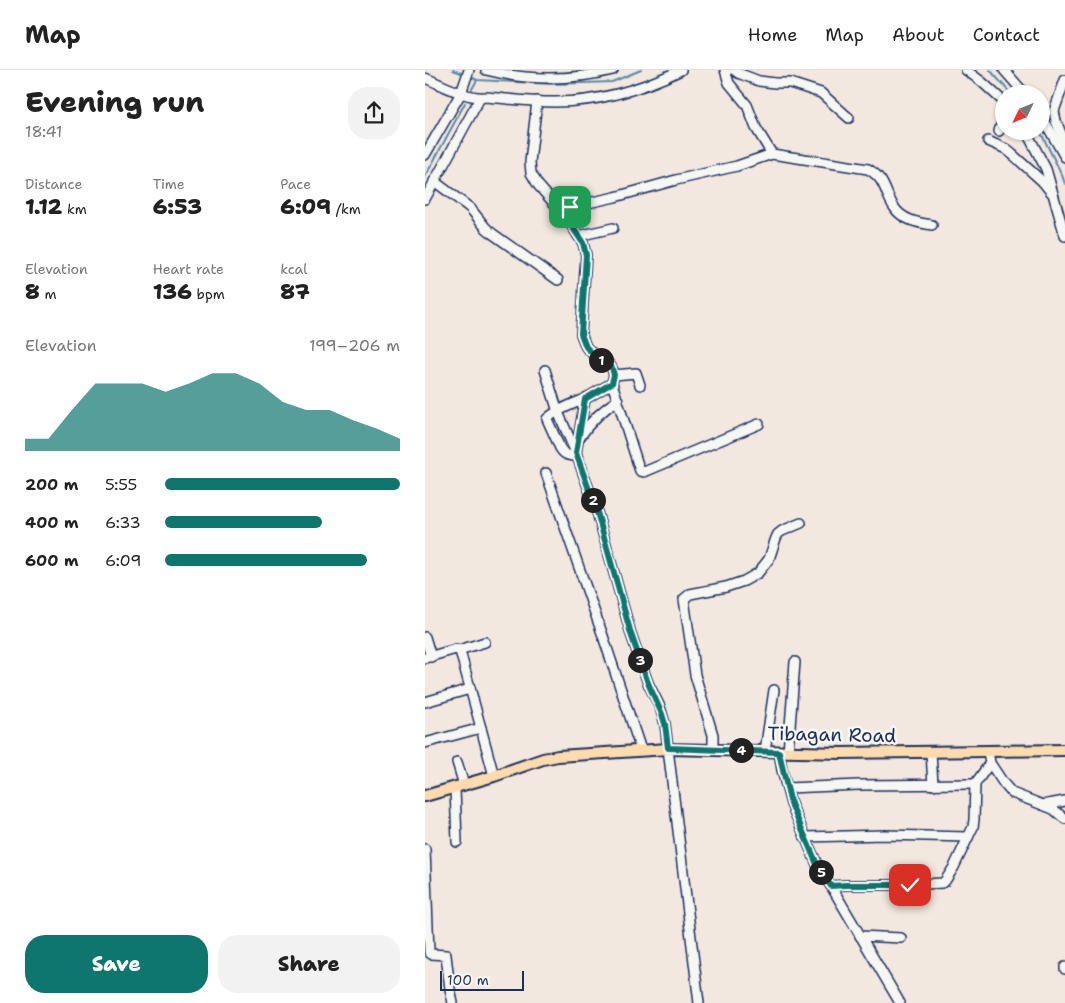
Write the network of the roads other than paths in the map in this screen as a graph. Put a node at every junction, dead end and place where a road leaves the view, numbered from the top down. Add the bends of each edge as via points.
1 (469, 70) edge
2 (486, 70) edge
3 (613, 70) edge
4 (681, 70) edge
5 (725, 70) edge
6 (734, 70) edge
7 (966, 70) edge
8 (1004, 70) edge
9 (425, 78) edge
10 (1065, 80) edge
11 (1017, 85) edge
12 (462, 90) junction
13 (995, 94) edge
14 (480, 98) junction
15 (537, 101) junction
16 (849, 118) dead end
17 (1050, 130) edge
18 (1031, 140) edge
19 (988, 141) dead end
20 (1065, 143) edge
21 (772, 154) junction
22 (425, 155) edge
23 (1065, 157) edge
24 (435, 181) junction
25 (1059, 198) edge
26 (425, 199) edge
27 (566, 217) junction
28 (932, 225) dead end
29 (613, 228) dead end
30 (578, 236) junction
31 (1065, 236) edge
32 (558, 280) dead end
33 (545, 370) dead end
34 (613, 379) junction
35 (641, 385) dead end
36 (585, 399) junction
37 (618, 400) junction
38 (558, 412) junction
39 (759, 424) dead end
40 (578, 439) junction
41 (577, 454) junction
42 (546, 473) dead end
43 (801, 523) dead end
44 (425, 638) edge
45 (485, 642) dead end
46 (459, 650) junction
47 (428, 658) edge
48 (795, 662) dead end
49 (470, 689) junction
50 (774, 690) dead end
51 (425, 702) edge
52 (481, 728) junction
53 (425, 743) edge
54 (668, 748) junction
55 (641, 750) junction
56 (713, 750) junction
57 (1065, 750) edge
58 (765, 751) junction
59 (988, 751) junction
60 (784, 752) junction
61 (931, 752) junction
62 (457, 762) dead end
63 (990, 763) junction
64 (494, 776) junction
65 (975, 784) junction
66 (933, 785) junction
67 (460, 786) junction
68 (787, 788) junction
69 (425, 796) edge
70 (1065, 801) edge
71 (1041, 805) junction
72 (1065, 819) edge
73 (805, 837) junction
74 (968, 837) junction
75 (457, 842) dead end
76 (425, 849) edge
77 (831, 886) junction
78 (860, 936) junction
79 (901, 938) dead end
80 (453, 1003) edge
81 (699, 1003) edge
82 (900, 1003) edge

1 - 12 street
2 - 3 street via 541,78
4 - 15 street via 613,96 580,101
5 - 21 street via 729,83 747,105
6 - 16 street via 759,81 790,83 821,93
7 - 13 street
8 - 11 street
9 - 12 street
10 - 20 street via 1054,111
12 - 14 street via 469,96
12 - 22 street
14 - 15 street
14 - 24 street
15 - 27 street via 531,173
17 - 23 street
18 - 25 street
19 - 25 street via 1012,154
21 - 27 street via 742,165 570,207
21 - 28 street via 868,169 880,178 895,210 919,223
24 - 26 street
24 - 32 street via 470,208 493,234
25 - 31 street
27 - 30 street
29 - 30 street
30 - 34 street via 586,255 581,334 586,347 612,368
33 - 38 street
34 - 35 street via 636,373
34 - 36 street
34 - 37 street
36 - 38 street
36 - 40 street
37 - 39 street via 643,473
37 - 40 street via 589,424
38 - 41 street
38 - 41 street via 548,421 560,448 568,455
40 - 41 street
41 - 54 street via 631,634 662,714
42 - 55 street
43 - 56 street via 780,532 769,558 758,573 744,581 690,594 684,599 695,676 713,735
44 - 47 street
45 - 46 street
46 - 47 street
46 - 49 street
48 - 60 street
49 - 51 street
49 - 52 street
50 - 58 street
52 - 53 street
52 - 64 street
54 - 55 main road, Tibagan Road
54 - 56 main road, Tibagan Road
54 - 81 street
55 - 64 main road, Tibagan Road via 557,756
56 - 58 main road, Tibagan Road
57 - 59 main road, Tibagan Road
58 - 60 main road, Tibagan Road
59 - 61 main road, Tibagan Road
59 - 63 street
60 - 61 main road, Tibagan Road
60 - 68 street
61 - 66 street
62 - 67 street
63 - 65 street
63 - 71 street via 1012,793
64 - 67 main road, Tibagan Road
65 - 66 street
65 - 74 street via 974,820
66 - 68 street
67 - 69 main road, Tibagan Road
67 - 75 street
68 - 73 street
70 - 71 street
71 - 72 street via 1053,809
73 - 74 street
73 - 77 street via 819,869
74 - 77 street via 954,867 942,883
76 - 80 street via 429,952 446,955
77 - 78 street
78 - 79 street
78 - 82 street

